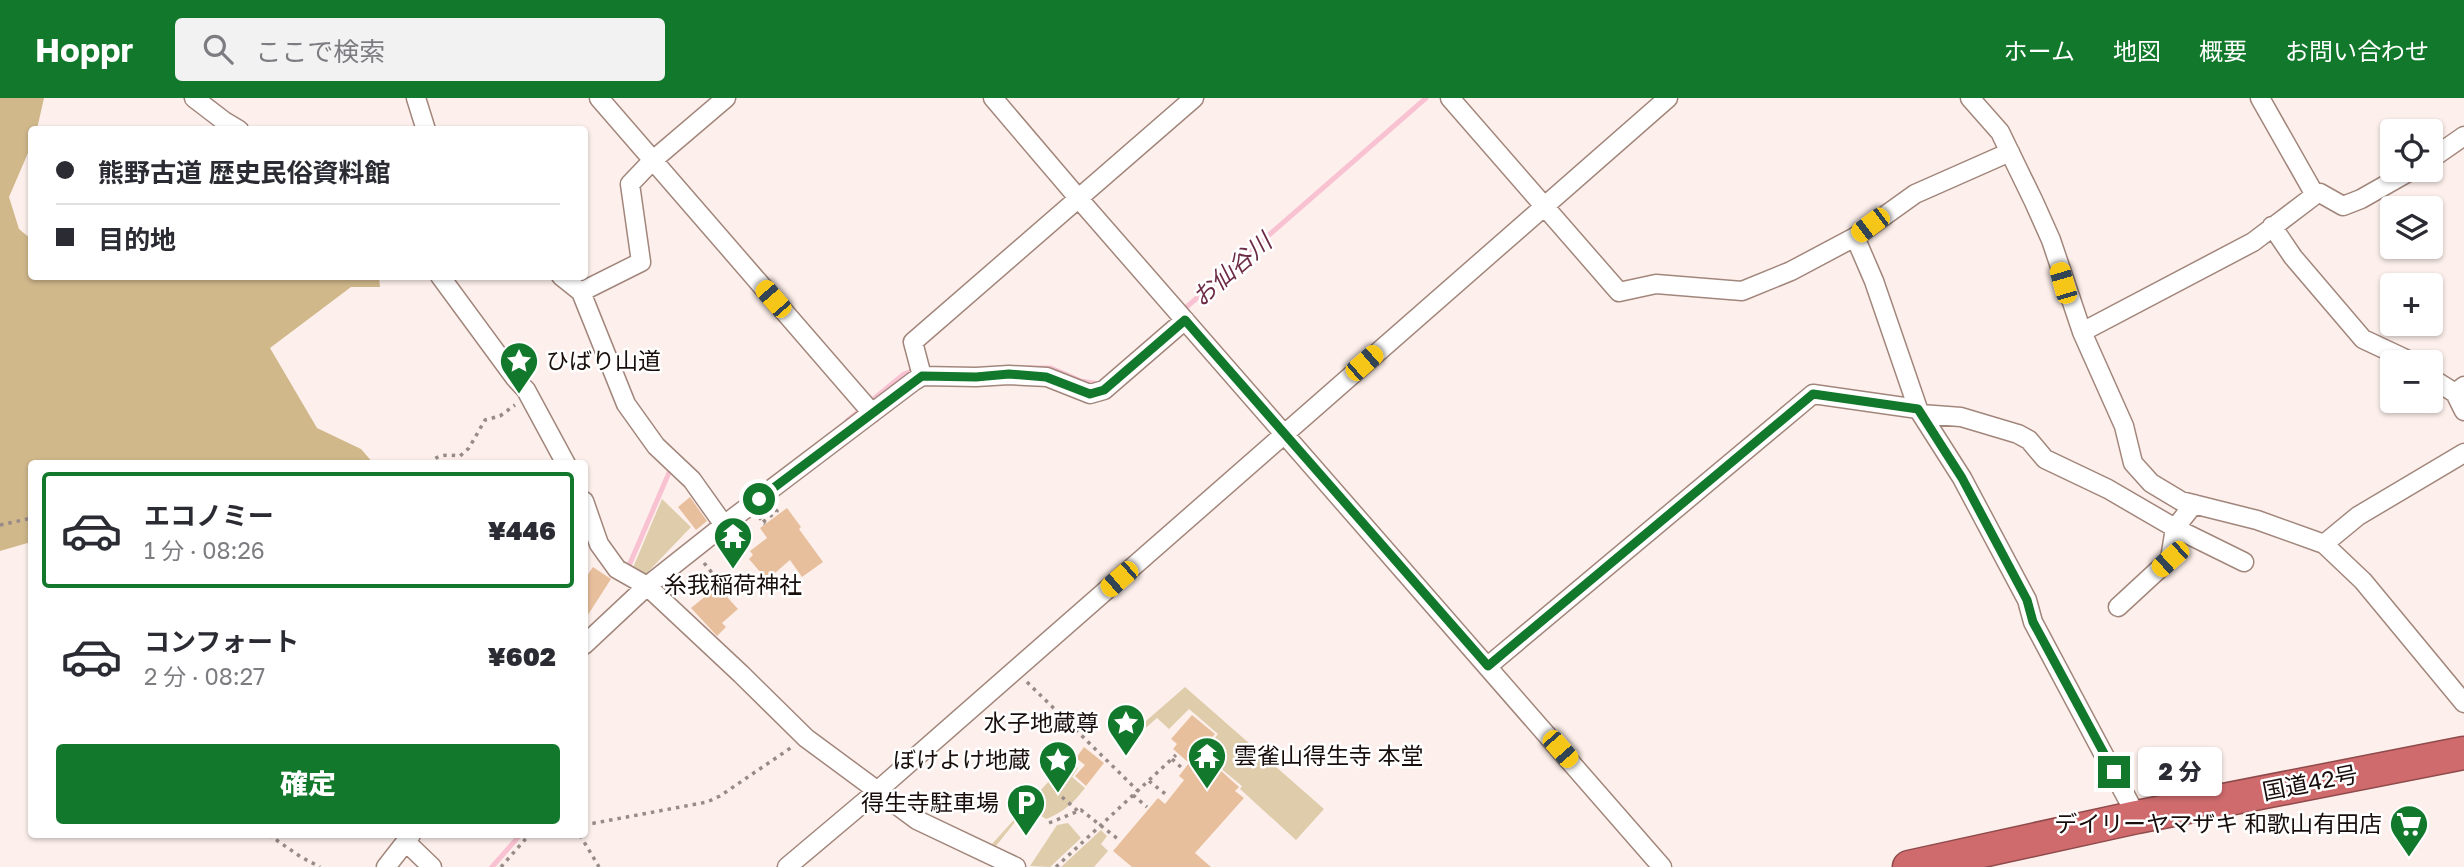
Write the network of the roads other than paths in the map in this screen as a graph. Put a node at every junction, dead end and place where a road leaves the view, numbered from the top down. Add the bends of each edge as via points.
1 (194, 98) edge
2 (416, 98) edge
3 (599, 98) edge
4 (726, 98) edge
5 (993, 98) edge
6 (1194, 98) edge
7 (1450, 98) edge
8 (1668, 98) edge
9 (1970, 98) edge
10 (2260, 98) edge
11 (232, 126) edge
12 (425, 126) edge
13 (2464, 136) edge
14 (2443, 151) edge
15 (2010, 152) junction
16 (652, 161) junction
17 (2391, 182) edge
18 (2315, 195) junction
19 (1079, 199) junction
20 (1544, 206) junction
21 (2272, 226) junction
22 (1855, 237) junction
23 (443, 280) edge
24 (566, 280) edge
25 (581, 292) junction
26 (1185, 320) junction
27 (2082, 332) junction
28 (2386, 350) edge
29 (922, 376) junction
30 (2459, 389) edge
31 (2464, 411) edge
32 (872, 412) junction
33 (1919, 412) junction
34 (1285, 433) junction
35 (2464, 453) edge
36 (564, 460) edge
37 (2194, 504) junction
38 (588, 512) edge
39 (724, 525) junction
40 (2175, 528) junction
41 (2324, 544) junction
42 (2244, 562) dead end
43 (647, 586) junction
44 (2118, 607) dead end
45 (588, 641) edge
46 (1488, 666) junction
47 (2464, 703) edge
48 (2464, 753) edge
49 (876, 792) junction
50 (2137, 817) junction
51 (408, 838) edge
52 (386, 867) edge
53 (432, 867) edge
54 (787, 867) edge
55 (1016, 867) edge
56 (1662, 867) edge
57 (1909, 867) edge

1 - 11 street
2 - 12 street
3 - 16 street
4 - 16 street
5 - 19 street
6 - 19 street
7 - 20 street
8 - 20 street
9 - 15 street via 2000,132
10 - 18 street
13 - 14 street
15 - 22 street via 1915,194
15 - 27 street via 2051,240
16 - 25 street via 631,184 641,262
16 - 32 street
17 - 18 street via 2343,206 2320,193
18 - 21 street
19 - 26 street
19 - 29 street via 913,342
20 - 22 street via 1619,292 1656,284 1742,291
20 - 34 street
21 - 27 street via 2253,242
21 - 28 street via 2362,339
22 - 33 street
23 - 36 street via 526,390
24 - 25 street
25 - 39 street via 626,404
26 - 29 street via 1104,390 1090,394 1046,377
26 - 34 street
27 - 37 street via 2124,426 2133,463 2151,483
29 - 32 street
30 - 31 street
32 - 39 street
33 - 40 street via 1961,417 2018,434 2045,459
33 - 46 street via 1813,394
33 - 50 street via 1968,490
34 - 46 street
34 - 49 street
35 - 41 street via 2358,516
37 - 40 street
37 - 41 street
38 - 43 street via 599,544 617,569
39 - 43 street
40 - 42 street
40 - 44 street via 2170,559
41 - 47 street via 2363,581
43 - 45 street
43 - 49 street via 806,738
46 - 56 street
48 - 50 highway, 国道42号
49 - 54 street
49 - 55 street via 918,820
50 - 57 highway, 国道42号
51 - 52 street
51 - 53 street

